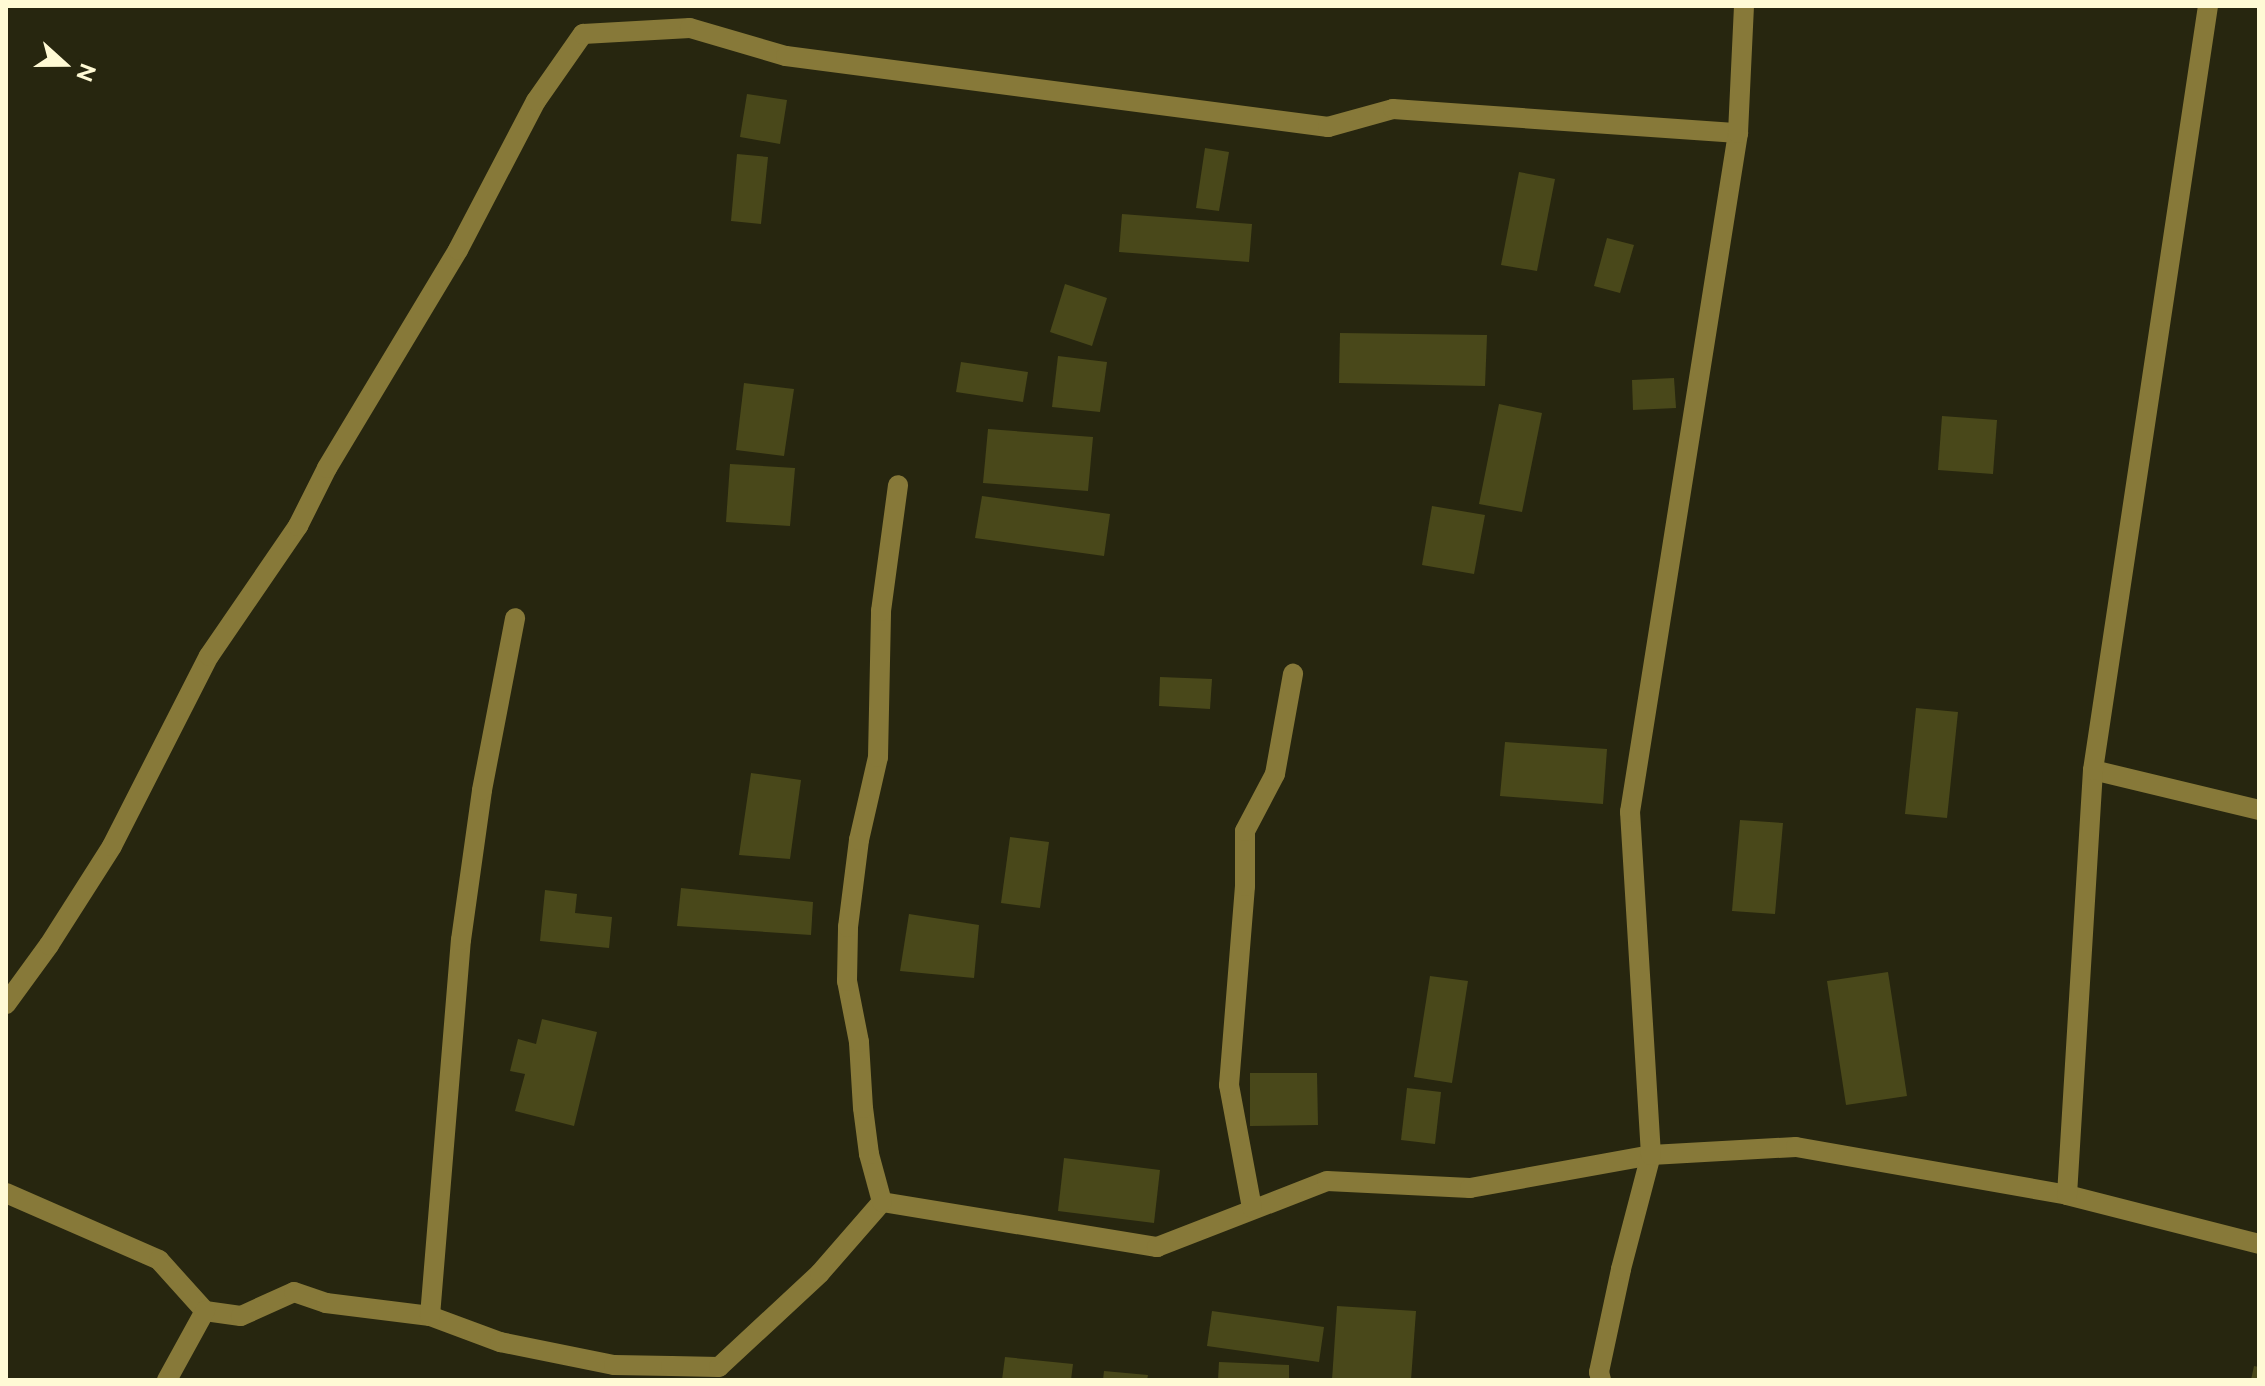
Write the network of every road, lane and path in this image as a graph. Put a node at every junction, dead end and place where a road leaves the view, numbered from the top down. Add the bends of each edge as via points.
1 (1744, 6) edge
2 (2208, 6) edge
3 (1738, 133) junction
4 (898, 485) dead end
5 (515, 618) dead end
6 (1293, 674) dead end
7 (2093, 770) junction
8 (2259, 810) edge
9 (6, 1004) edge
10 (1651, 1155) junction
11 (6, 1193) edge
12 (2067, 1195) junction
13 (882, 1202) junction
14 (1252, 1208) junction
15 (2259, 1244) edge
16 (205, 1311) junction
17 (430, 1316) junction
18 (167, 1380) edge
19 (1601, 1380) edge

1 - 3 street
2 - 7 street
3 - 9 street via 1393,109 1328,127 786,56 690,28 583,34 536,101 458,250 298,526 209,656 112,846
3 - 10 street via 1630,812
4 - 13 street via 881,611 878,757 859,840 847,981 859,1042 869,1154
5 - 17 street via 482,790 461,940
6 - 14 street via 1275,774 1245,831 1229,1085
7 - 8 street
7 - 12 street
10 - 12 street via 1796,1147
10 - 14 street via 1470,1188 1327,1181
10 - 19 street via 1621,1269
11 - 16 street via 159,1260
12 - 15 street
13 - 14 street via 1157,1247
13 - 17 street via 820,1273 719,1367 614,1365 500,1342
16 - 17 street via 241,1316 294,1292 326,1303
16 - 18 street

